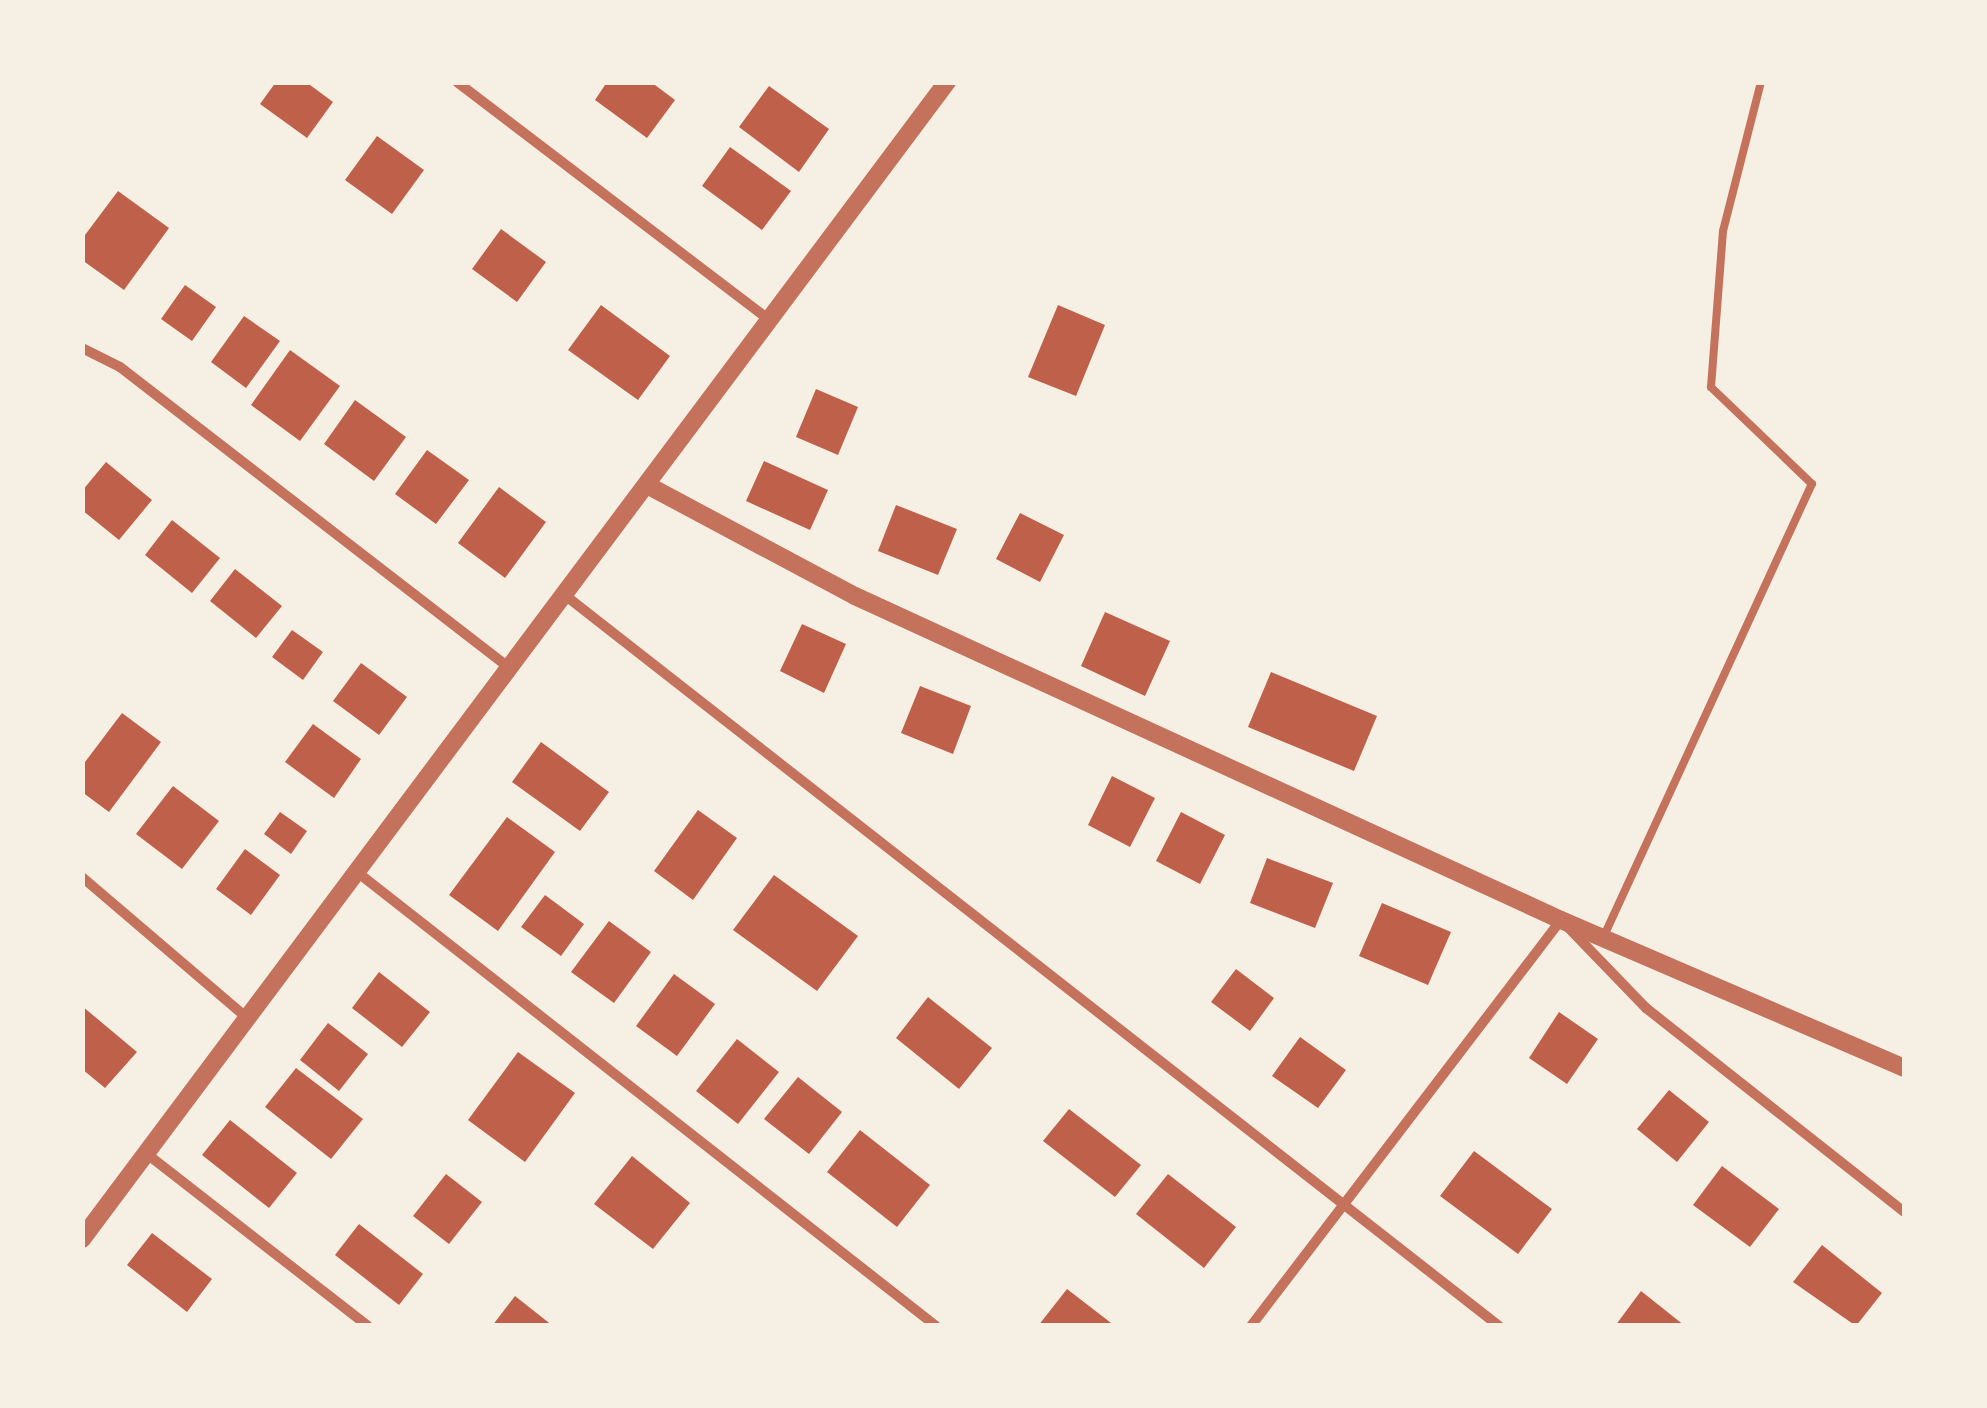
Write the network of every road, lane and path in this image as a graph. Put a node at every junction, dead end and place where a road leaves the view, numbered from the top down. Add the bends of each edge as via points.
1 (457, 82) edge
2 (947, 82) edge
3 (1760, 82) edge
4 (770, 321) junction
5 (82, 348) edge
6 (647, 485) junction
7 (566, 596) junction
8 (510, 668) junction
9 (357, 872) junction
10 (82, 877) edge
11 (1561, 920) junction
12 (1603, 938) junction
13 (248, 1019) junction
14 (1904, 1068) edge
15 (148, 1154) junction
16 (1344, 1208) junction
17 (1904, 1212) edge
18 (82, 1239) edge
19 (368, 1326) edge
20 (936, 1326) edge
21 (1251, 1326) edge
22 (1500, 1326) edge

1 - 4 street
2 - 4 street
3 - 12 lane via 1722,231 1711,388 1812,484
4 - 6 street
5 - 8 street via 120,367
6 - 7 street
6 - 11 street via 855,596
7 - 8 street
7 - 16 street
8 - 9 street
9 - 13 street
9 - 20 street
10 - 13 street
11 - 12 street
11 - 16 street
11 - 17 street via 1646,1008
12 - 14 street
13 - 15 street
15 - 18 street
15 - 19 street
16 - 21 street
16 - 22 street

